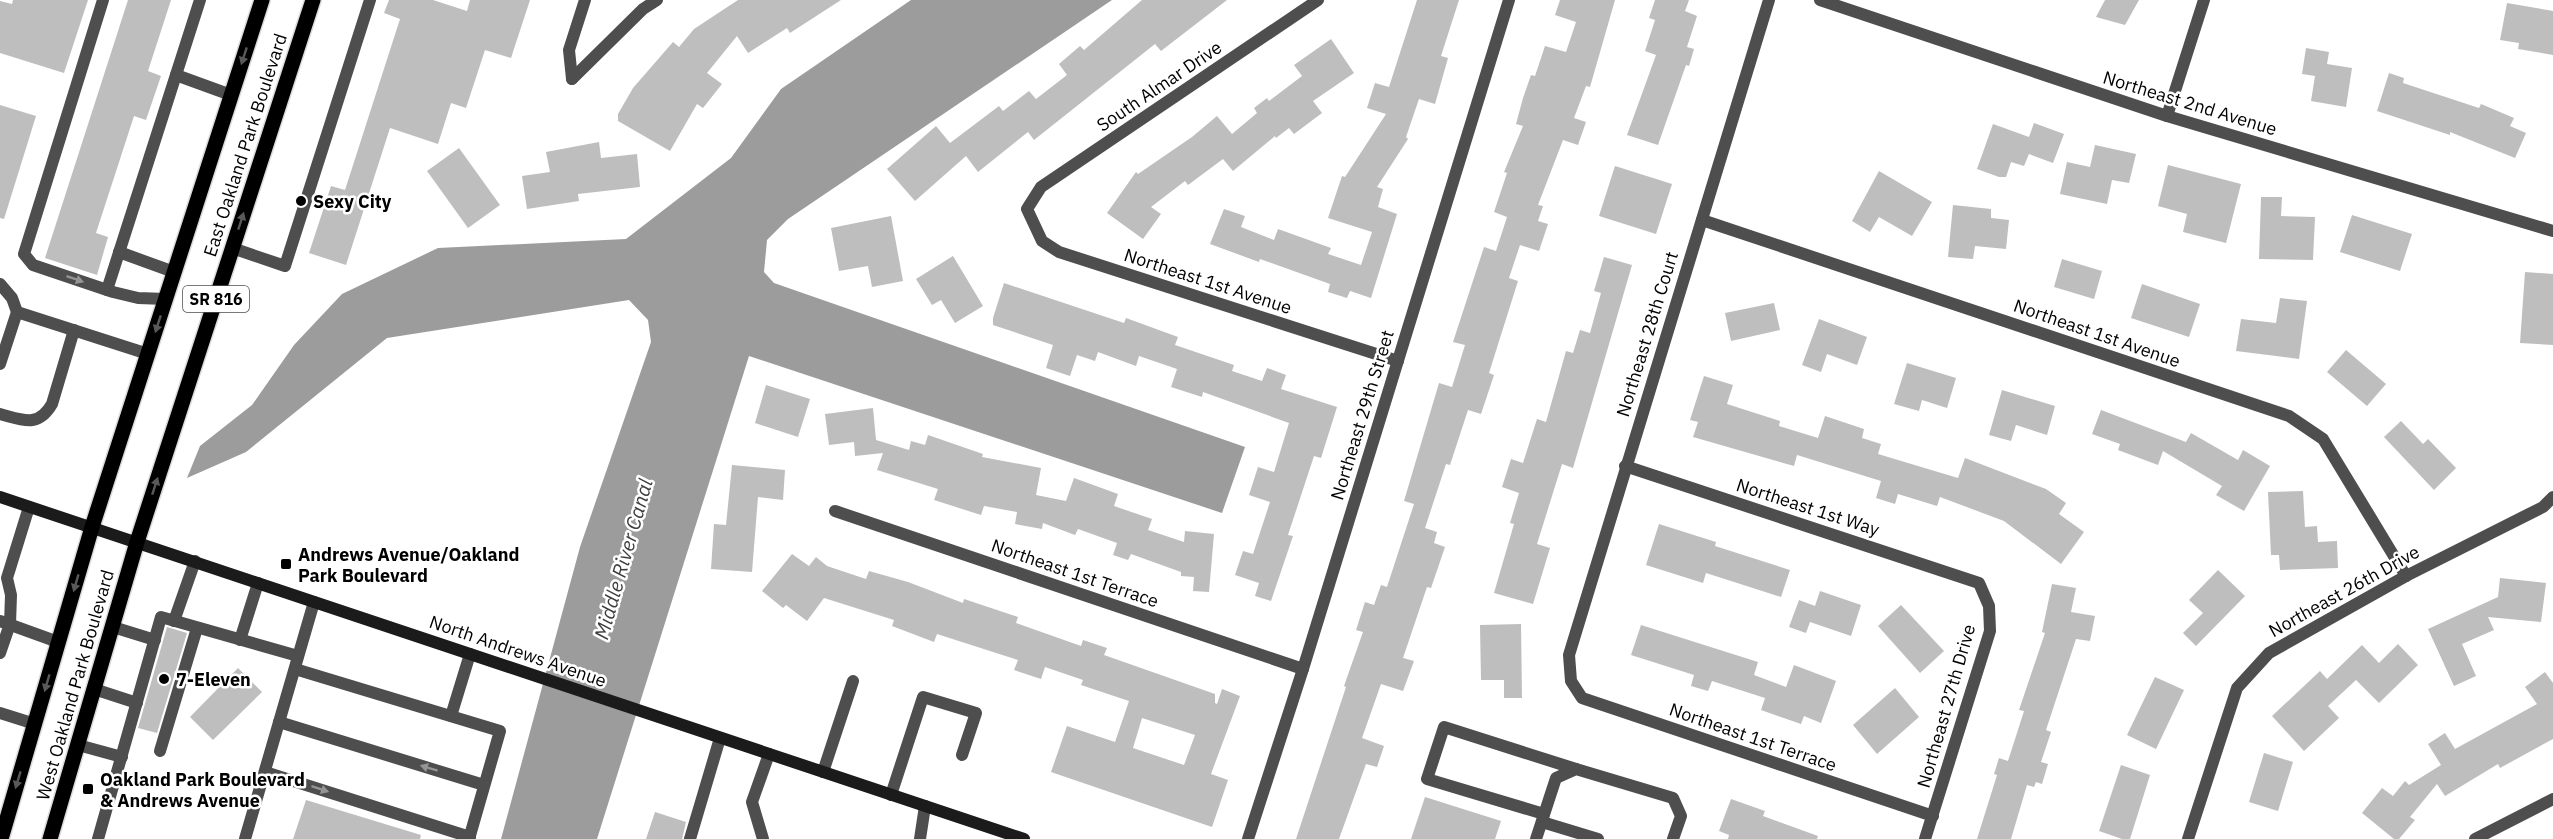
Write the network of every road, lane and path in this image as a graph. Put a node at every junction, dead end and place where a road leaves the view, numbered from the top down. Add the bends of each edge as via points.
1 (103, 0) edge
2 (200, 0) edge
3 (261, 0) edge
4 (370, 0) edge
5 (585, 0) edge
6 (657, 0) edge
7 (1318, 0) edge
8 (1509, 0) edge
9 (1769, 0) edge
10 (1820, 0) edge
11 (2204, 0) edge
12 (312, 1) edge
13 (176, 75) junction
14 (231, 95) junction
15 (2167, 116) junction
16 (1027, 209) joint
17 (1702, 220) junction
18 (2553, 231) edge
19 (232, 248) junction
20 (119, 252) junction
21 (174, 272) junction
22 (0, 284) edge
23 (107, 290) junction
24 (166, 299) junction
25 (17, 312) junction
26 (74, 330) junction
27 (148, 354) junction
28 (1398, 361) junction
29 (0, 364) edge
30 (0, 414) edge
31 (1625, 466) junction
32 (0, 497) edge
33 (2553, 497) edge
34 (29, 507) junction
35 (835, 511) dead end
36 (93, 527) junction
37 (137, 542) junction
38 (195, 561) junction
39 (2406, 576) junction
40 (3, 577) edge
41 (258, 583) junction
42 (1979, 583) joint
43 (314, 602) junction
44 (174, 621) junction
45 (5, 622) edge
46 (112, 627) junction
47 (197, 628) junction
48 (240, 640) junction
49 (58, 642) junction
50 (156, 644) junction
51 (0, 653) edge
52 (470, 654) junction
53 (296, 663) junction
54 (1303, 669) junction
55 (853, 681) dead end
56 (1571, 681) joint
57 (94, 689) junction
58 (138, 706) junction
59 (0, 713) edge
60 (451, 716) junction
61 (279, 722) junction
62 (35, 724) junction
63 (720, 738) junction
64 (78, 745) junction
65 (160, 751) dead end
66 (769, 754) junction
67 (962, 755) dead end
68 (122, 757) junction
69 (1576, 769) junction
70 (265, 772) junction
71 (823, 772) junction
72 (484, 785) junction
73 (891, 795) junction
74 (2553, 800) edge
75 (926, 806) junction
76 (1933, 816) junction
77 (1543, 818) junction
78 (469, 838) edge
79 (764, 838) edge
80 (0, 839) edge
81 (50, 839) edge
82 (98, 839) edge
83 (245, 839) edge
84 (690, 839) edge
85 (920, 839) edge
86 (1024, 839) edge
87 (1248, 839) edge
88 (1536, 839) edge
89 (1598, 839) edge
90 (1673, 839) edge
91 (1925, 839) edge
92 (2188, 839) edge
93 (2475, 839) edge

1 -> 23 street via 24,254 33,265
2 - 13 street
3 -> 14 main road, East Oakland Park Boulevard / SR 816
4 - 19 street via 285,266
5 - 6 street via 569,50 572,79
7 - 16 street, South Almar Drive via 1041,187
8 - 28 street, Northeast 29th Street
9 - 17 street, Northeast 28th Court
10 - 15 street, Northeast 2nd Avenue
11 - 15 street
19 -> 12 main road, East Oakland Park Boulevard / SR 816
13 - 14 street
13 - 20 street
14 - 21 main road, East Oakland Park Boulevard / SR 816
15 - 18 street, Northeast 2nd Avenue
16 - 28 street, Northeast 1st Avenue via 1042,241 1059,252
17 - 31 street, Northeast 28th Court
17 - 39 street, Northeast 1st Avenue via 2289,416 2323,439
37 -> 19 main road, East Oakland Park Boulevard / SR 816
20 - 21 street
20 - 23 street
21 - 24 main road, East Oakland Park Boulevard / SR 816
22 - 25 street
23 - 24 street
24 -> 27 main road, East Oakland Park Boulevard / SR 816
25 - 26 street
25 - 29 street
26 - 27 street
26 - 30 street via 46,414 26,421
27 - 36 main road, East Oakland Park Boulevard / SR 816
28 - 54 street, Northeast 29th Street
31 - 42 street, Northeast 1st Way
31 - 56 street, Northeast 28th Court via 1569,656
32 - 34 main road, North Andrews Avenue
33 - 39 street, Northeast 26th Drive via 2543,507
34 - 36 main road, North Andrews Avenue
34 - 40 street
35 - 54 street, Northeast 1st Terrace
36 - 37 main road, North Andrews Avenue
36 -> 49 main road, West Oakland Park Boulevard / SR 816
37 - 38 main road, North Andrews Avenue
37 - 46 main road, West Oakland Park Boulevard / SR 816
38 - 41 main road, North Andrews Avenue
38 - 44 street
39 - 92 street, Northeast 26th Drive via 2269,653 2237,688
40 - 45 street via 12,595
41 - 43 main road, North Andrews Avenue
41 - 48 street
42 - 76 street, Northeast 27th Drive via 1989,606 1990,631
43 - 52 main road, North Andrews Avenue
43 - 53 street
44 - 47 street
44 - 50 street via 161,618
45 - 49 street
45 - 51 street
46 - 50 street
46 - 57 main road, West Oakland Park Boulevard / SR 816
47 - 48 street
47 - 65 street via 173,693
48 - 53 street
49 -> 62 main road, West Oakland Park Boulevard / SR 816
50 - 58 street
52 - 60 street
52 - 63 main road, North Andrews Avenue
53 - 60 street
53 - 61 street
54 - 87 street, Northeast 29th Street
55 - 71 street
56 - 76 street, Northeast 1st Terrace via 1582,698
57 - 58 street
57 - 64 main road, West Oakland Park Boulevard / SR 816
58 - 68 street
59 - 62 street
60 - 72 street via 500,731
61 - 70 street
72 -> 61 street
62 -> 80 main road, West Oakland Park Boulevard / SR 816
63 - 66 main road, North Andrews Avenue
63 - 84 street
64 - 68 street
64 - 81 main road, West Oakland Park Boulevard / SR 816
66 - 71 main road, North Andrews Avenue
66 - 79 street via 752,802
67 - 73 street via 976,713 923,697
68 - 82 street
69 - 77 street via 1556,778
69 - 77 street via 1444,727 1427,780
69 - 90 street via 1673,798 1681,816
70 -> 78 street
70 - 83 street
71 - 73 main road, North Andrews Avenue
72 - 78 street
73 - 75 main road, North Andrews Avenue
74 - 93 street
75 - 85 street
75 - 86 main road, North Andrews Avenue
76 - 91 street, Northeast 27th Drive
77 - 88 street
77 - 89 street

